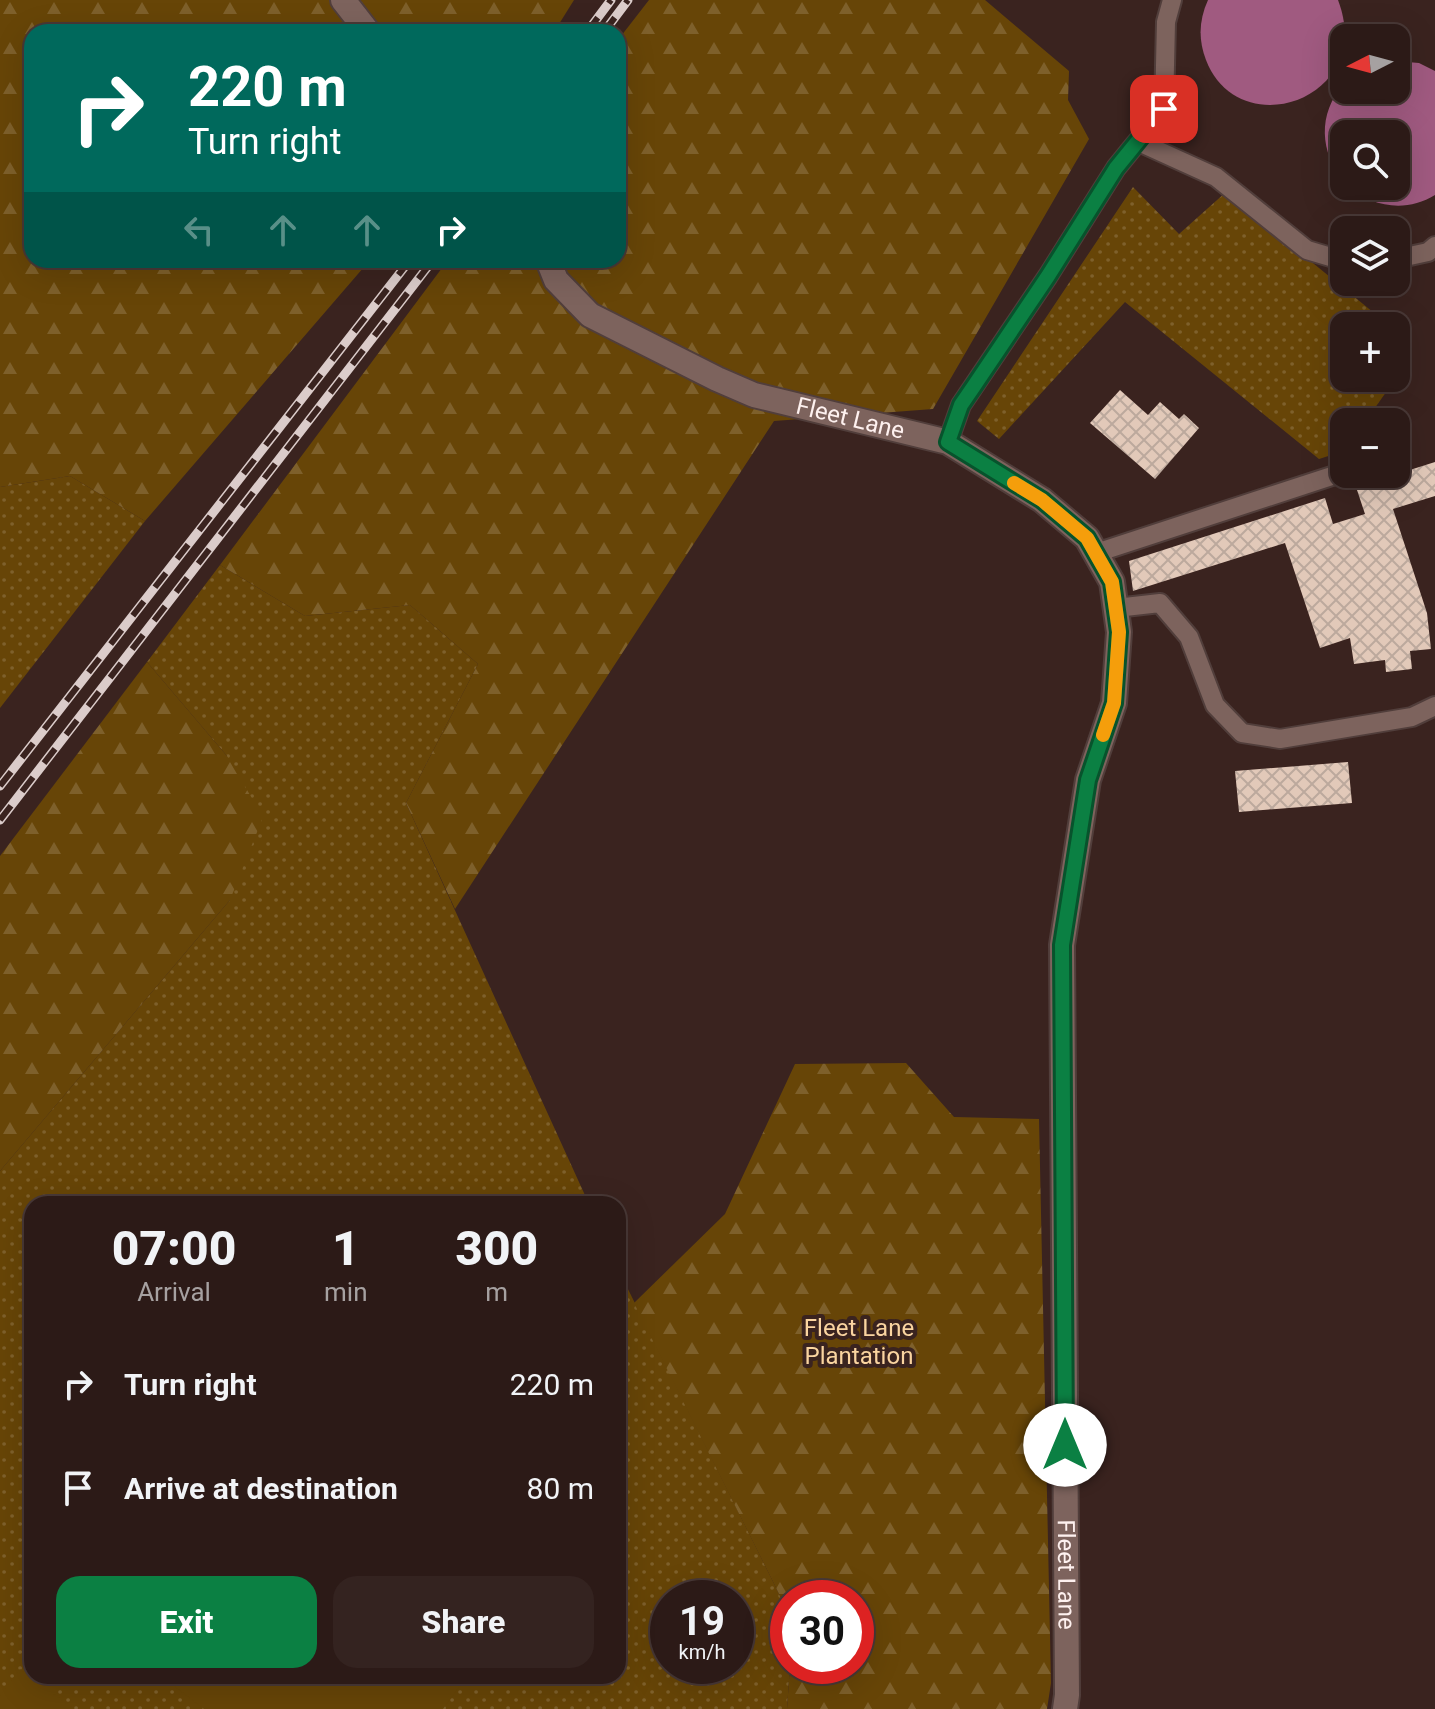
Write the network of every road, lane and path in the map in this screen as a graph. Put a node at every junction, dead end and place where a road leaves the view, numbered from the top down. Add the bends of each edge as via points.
1 (343, 0) edge
2 (1172, 0) edge
3 (362, 24) edge
4 (1139, 142) junction
5 (1435, 246) edge
6 (1410, 256) edge
7 (1330, 257) edge
8 (551, 268) edge
9 (948, 442) junction
10 (1330, 477) edge
11 (1096, 553) junction
12 (1116, 608) junction
13 (1435, 706) edge
14 (1065, 1709) edge

1 - 3 street
2 - 4 lane via 1166,22 1164,109
4 - 7 lane via 1216,177 1307,250
4 - 9 lane via 1116,168 961,405
5 - 6 lane
8 - 9 street, Fleet Lane via 590,315 717,379 754,395
9 - 11 street, Fleet Lane via 1042,500 1087,538
10 - 11 lane
11 - 12 street, Fleet Lane via 1112,582
12 - 13 lane via 1160,603 1189,637 1215,705 1242,733 1280,739 1412,717
12 - 14 street, Fleet Lane via 1114,703 1088,780 1062,945

